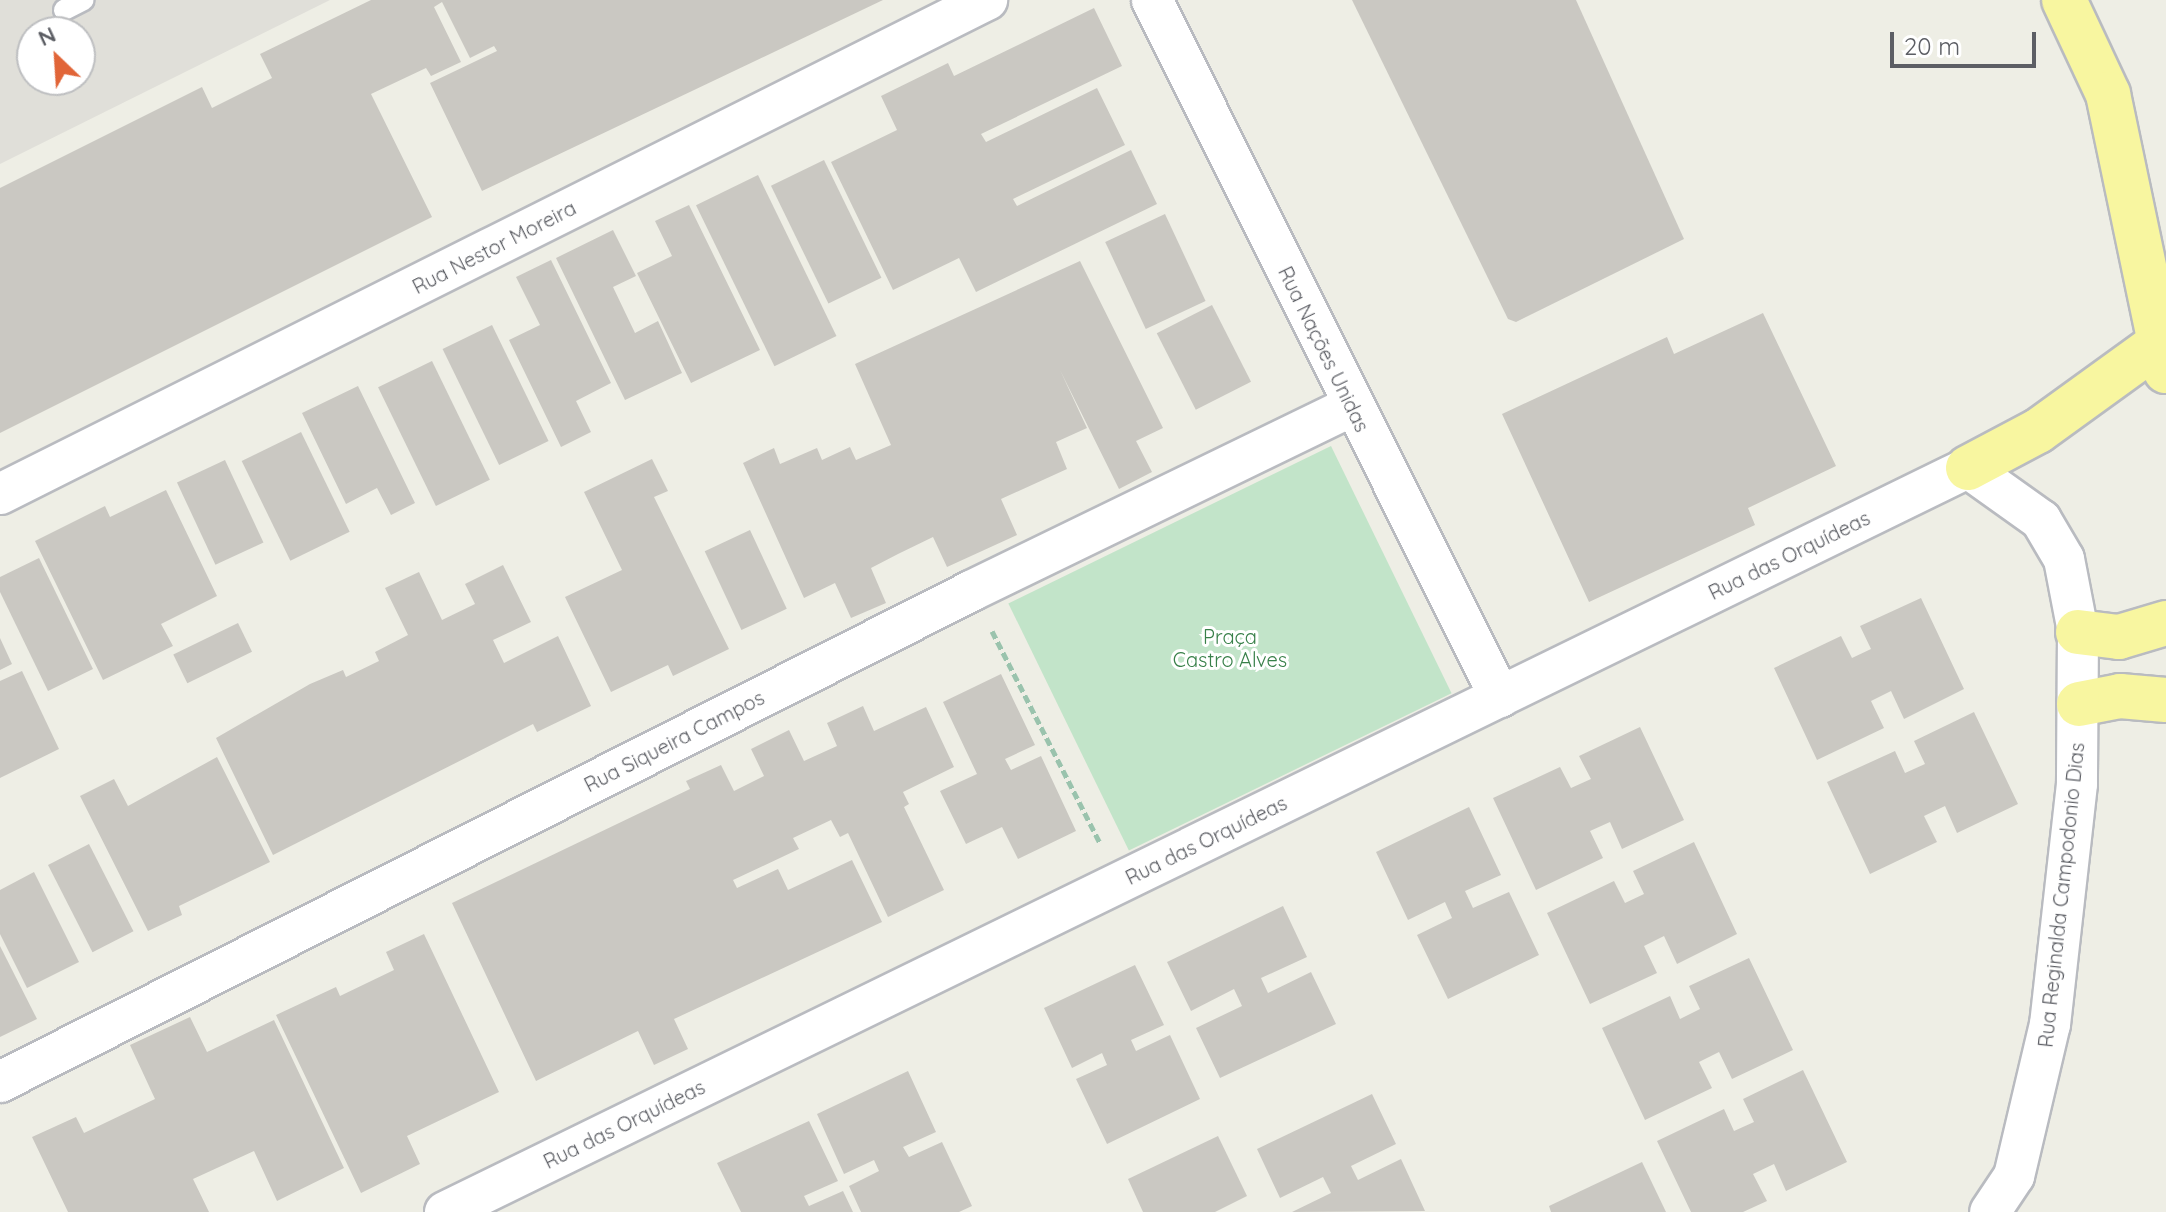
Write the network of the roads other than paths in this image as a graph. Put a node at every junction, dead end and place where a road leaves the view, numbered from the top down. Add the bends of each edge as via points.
1 (84, 0) edge
2 (987, 0) edge
3 (1152, 0) edge
4 (2064, 0) edge
5 (64, 10) dead end
6 (2162, 358) edge
7 (1352, 406) junction
8 (1968, 468) junction
9 (0, 494) edge
10 (2166, 623) edge
11 (2078, 632) junction
12 (1500, 697) junction
13 (2166, 700) edge
14 (2079, 704) junction
15 (0, 1082) edge
16 (445, 1212) edge
17 (1990, 1212) edge

1 - 5 lane
2 - 9 street, Rua Nestor Moreira
3 - 7 street, Rua Nações Unidas
4 - 6 highway via 2108,94
6 - 8 highway
7 - 12 street, Rua Nações Unidas
7 - 15 street, Rua Siqueira Campos via 971,591
8 - 11 street, Rua Reginalda Campodonio Dias via 2041,520 2064,559
8 - 12 street, Rua das Orquídeas
10 - 11 highway via 2119,637
11 - 14 street, Rua Reginalda Campodonio Dias
12 - 16 street, Rua das Orquídeas
13 - 14 highway via 2120,696
14 - 17 street, Rua Reginalda Campodonio Dias via 2077,784 2050,1024 2014,1176

